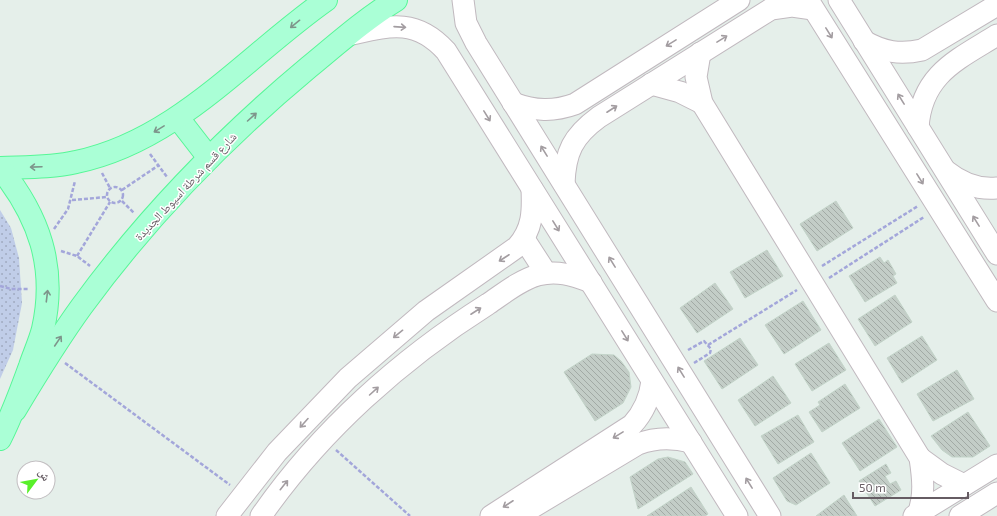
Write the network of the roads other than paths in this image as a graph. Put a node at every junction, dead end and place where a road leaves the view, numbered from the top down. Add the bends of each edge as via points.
1 (326, 0) edge
2 (396, 0) edge
3 (463, 0) edge
4 (739, 0) edge
5 (839, 0) edge
6 (811, 4) edge
7 (997, 5) edge
8 (752, 20) junction
9 (466, 23) junction
10 (348, 35) junction
11 (997, 35) edge
12 (864, 41) junction
13 (438, 42) junction
14 (700, 53) junction
15 (651, 84) junction
16 (514, 103) junction
17 (702, 103) junction
18 (575, 104) junction
19 (178, 118) junction
20 (588, 125) junction
21 (923, 135) junction
22 (906, 156) junction
23 (209, 158) junction
24 (0, 168) edge
25 (945, 170) junction
26 (564, 184) junction
27 (532, 188) junction
28 (997, 188) edge
29 (524, 239) junction
30 (997, 254) edge
31 (546, 273) junction
32 (591, 282) junction
33 (997, 301) edge
34 (661, 340) junction
35 (636, 355) junction
36 (652, 381) junction
37 (14, 410) junction
38 (640, 417) junction
39 (0, 439) edge
40 (654, 440) junction
41 (690, 442) junction
42 (920, 458) junction
43 (997, 465) edge
44 (964, 485) junction
45 (997, 493) edge
46 (526, 513) edge
47 (916, 515) edge
48 (228, 516) edge
49 (261, 516) edge
50 (490, 516) edge
51 (736, 516) edge
52 (770, 516) edge
53 (960, 516) edge

1 -> 19 main road
2 - 10 main road, شارع قسم شرطة اسيوط الجديدة
3 - 9 street
4 - 8 street
4 -> 18 street
5 - 12 street
6 - 8 street via 781,7
6 -> 22 street
7 - 12 street via 922,50 910,53 886,51
14 -> 8 street
9 - 13 street
9 - 16 street
10 -> 13 street via 382,28 406,27
23 -> 10 main road, شارع قسم شرطة اسيوط الجديدة via 255,114
11 - 21 street via 939,74 926,93 919,115
21 -> 12 street
13 -> 27 street via 453,61
14 - 15 street
14 - 17 street via 696,77
15 - 17 street via 680,92
20 -> 15 street
16 - 18 street via 538,110
26 -> 16 street
17 - 42 street
18 - 20 street
19 - 23 main road
19 -> 24 main road via 141,140 93,158 53,166
20 - 26 street via 569,151
21 - 22 street
21 - 25 street
22 -> 33 street
37 -> 23 main road, شارع قسم شرطة اسيوط الجديدة via 50,352 104,278 177,191
37 -> 24 main road via 43,329 48,290 43,246 32,216 18,190
25 - 28 street via 958,180 974,186
30 -> 25 street
34 -> 26 street
27 - 29 street via 533,214
27 -> 32 street
29 - 31 street
29 -> 48 street via 511,254 426,312 348,378 282,447
31 - 32 street via 567,274
49 -> 31 street via 300,465 324,439 391,376 449,329 527,280
32 -> 35 street
34 - 35 street
52 -> 34 street
35 - 36 street
36 - 38 street via 648,400
36 - 41 street
37 - 39 main road
38 - 40 street
38 -> 50 street via 625,431
40 - 41 street via 667,438
40 - 46 street via 630,448
41 - 51 street
42 - 44 street
42 - 47 street via 923,489 922,503
43 - 44 street
44 - 47 street
45 - 53 street

